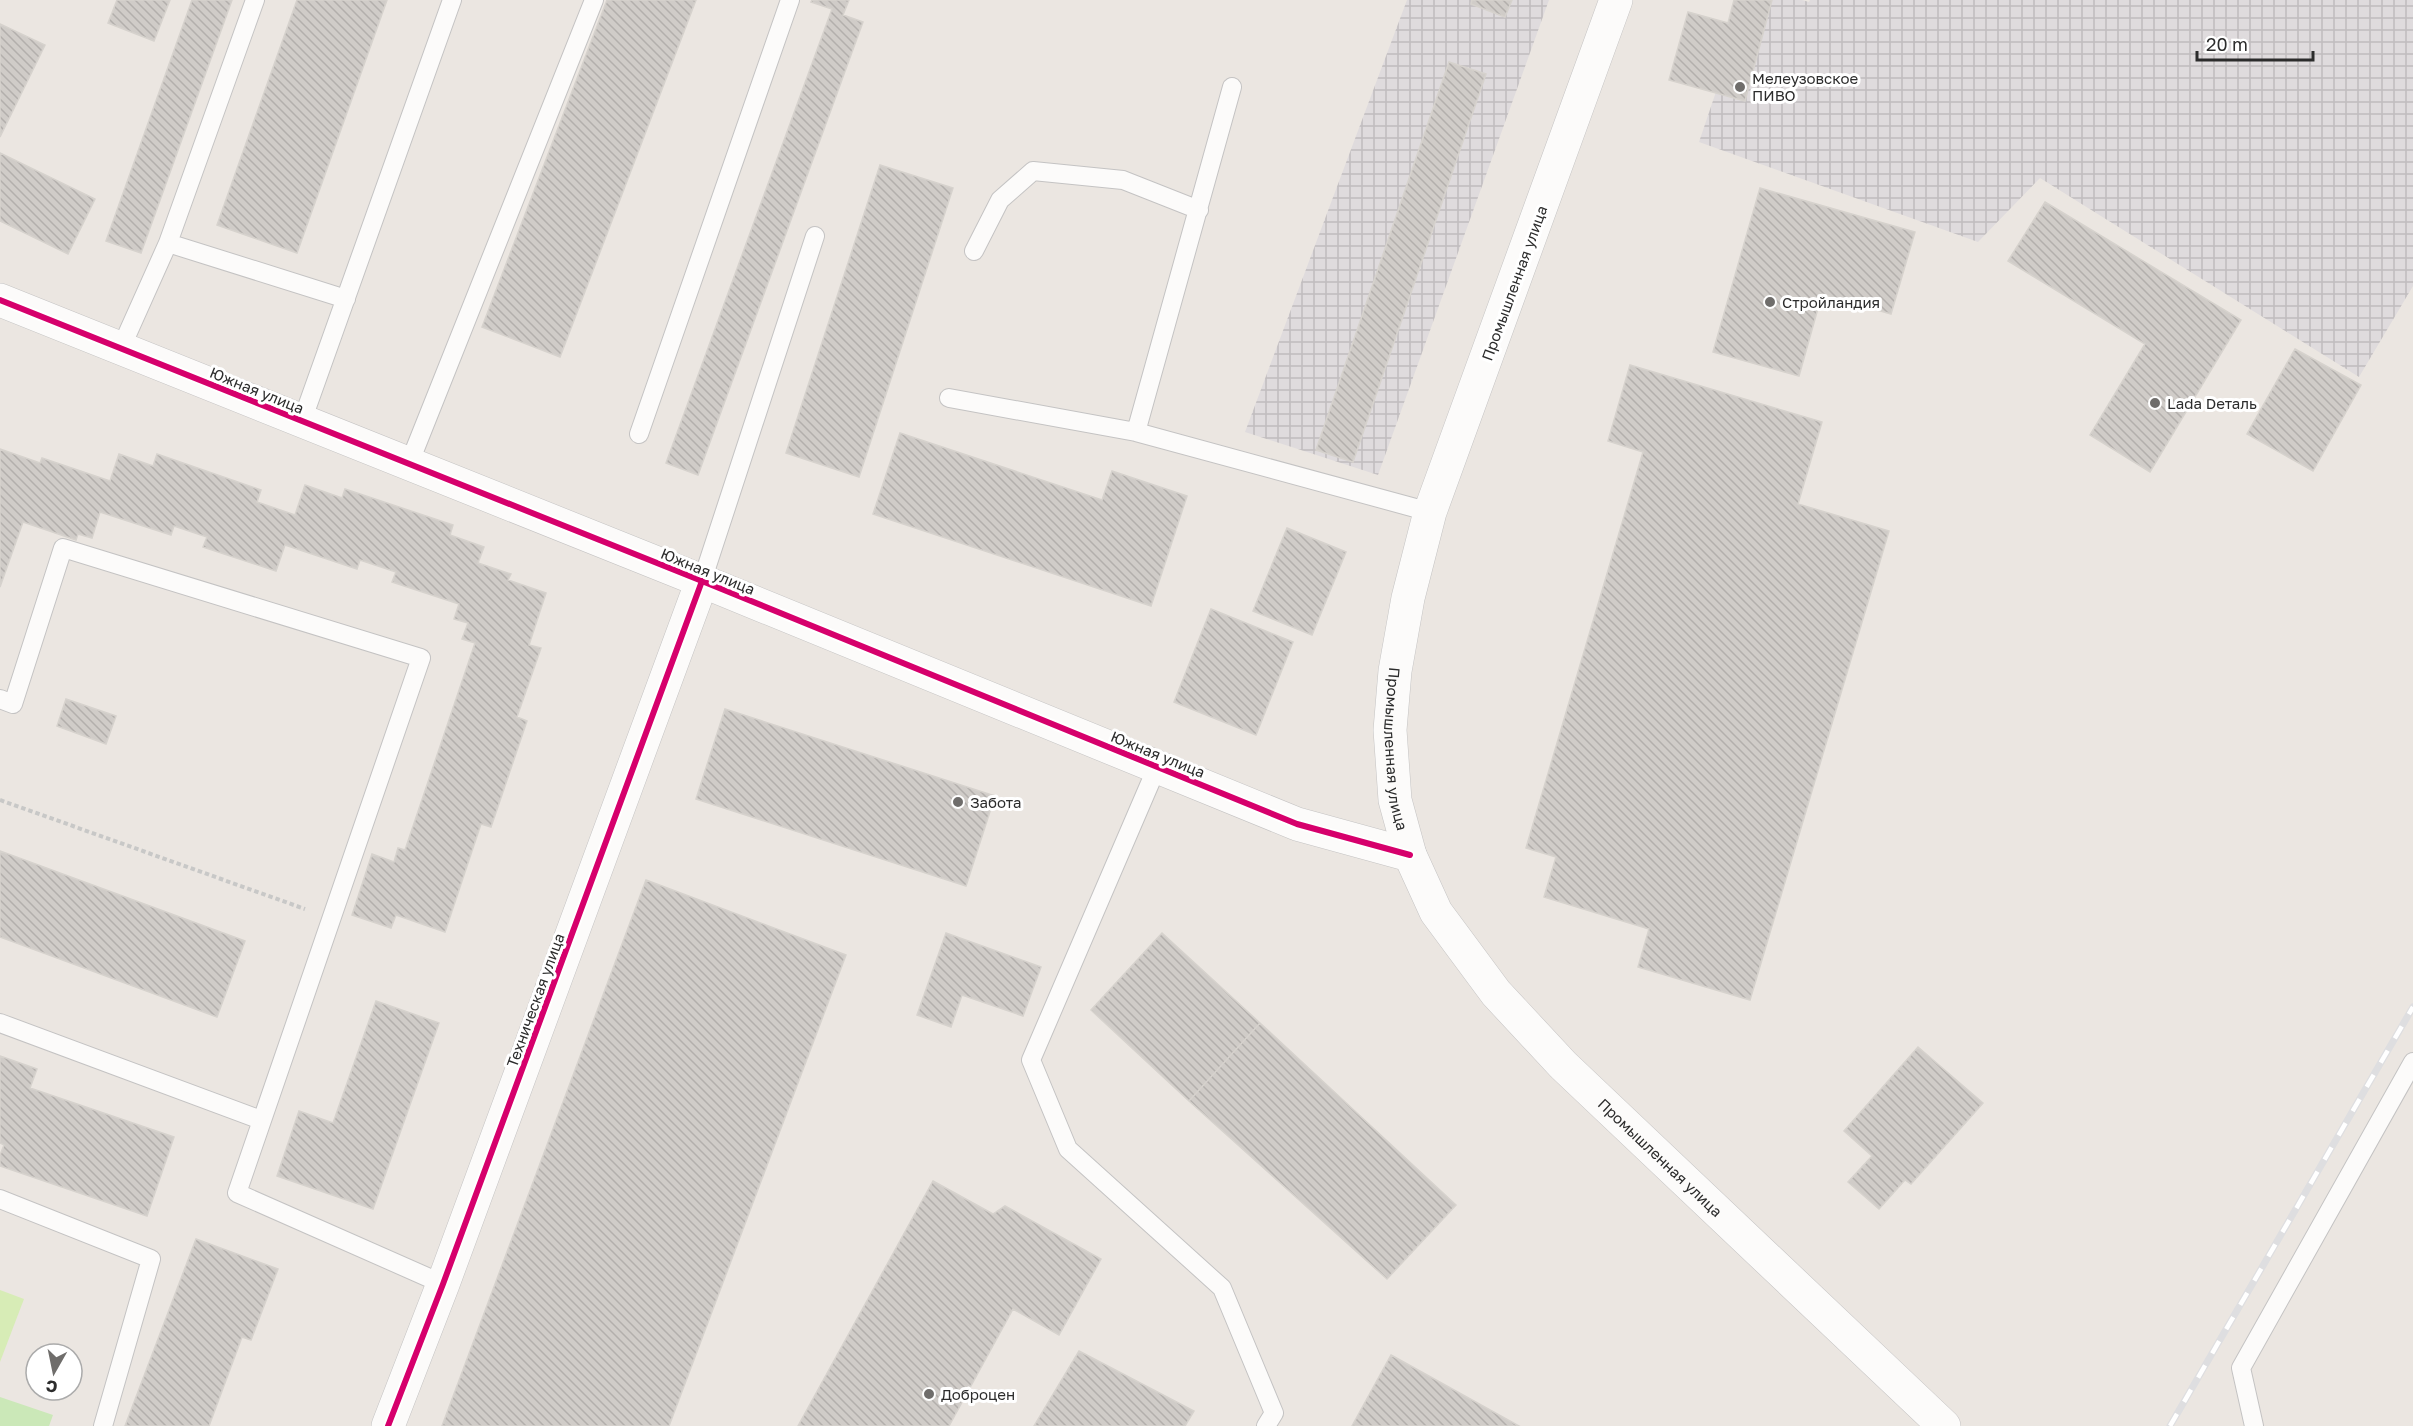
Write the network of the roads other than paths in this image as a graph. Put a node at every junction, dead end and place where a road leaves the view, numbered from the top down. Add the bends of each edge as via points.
1 (255, 0) edge
2 (452, 0) edge
3 (594, 0) edge
4 (790, 0) edge
5 (1616, 0) edge
6 (1232, 87) dead end
7 (1199, 210) junction
8 (815, 236) dead end
9 (168, 243) junction
10 (974, 251) dead end
11 (346, 299) junction
12 (0, 300) edge
13 (121, 348) junction
14 (949, 398) dead end
15 (302, 421) junction
16 (1136, 432) junction
17 (639, 434) dead end
18 (409, 464) junction
19 (1430, 512) junction
20 (702, 581) junction
21 (0, 699) edge
22 (1157, 767) junction
23 (1410, 855) junction
24 (0, 1023) edge
25 (2413, 1062) edge
26 (261, 1120) junction
27 (0, 1199) edge
28 (443, 1284) junction
29 (103, 1426) edge
30 (388, 1426) edge
31 (1266, 1426) edge
32 (1944, 1426) edge
33 (2254, 1426) edge

1 - 9 lane
2 - 11 lane
3 - 18 lane
4 - 17 lane
5 - 19 street, Промышленная улица
6 - 7 lane
7 - 10 lane via 1123,180 1033,171 1000,200
7 - 16 lane
8 - 20 lane
9 - 11 lane
9 - 13 lane
11 - 15 lane
12 - 13 street, Южная улица
13 - 15 street, Южная улица
14 - 16 lane
15 - 18 street, Южная улица
16 - 19 lane
18 - 20 street, Южная улица
19 - 23 street, Промышленная улица via 1406,609 1390,730 1395,800
20 - 22 street, Южная улица
20 - 28 street, Техническая улица
21 - 26 lane via 13,704 63,548 421,658
22 - 23 street, Южная улица via 1297,824
22 - 31 lane via 1031,1060 1068,1149 1222,1288 1274,1413
23 - 32 street, Промышленная улица via 1436,912 1496,993 1563,1065
24 - 26 lane
25 - 33 lane via 2241,1368
26 - 28 lane via 237,1193
27 - 29 lane via 151,1259
28 - 30 street, Техническая улица

